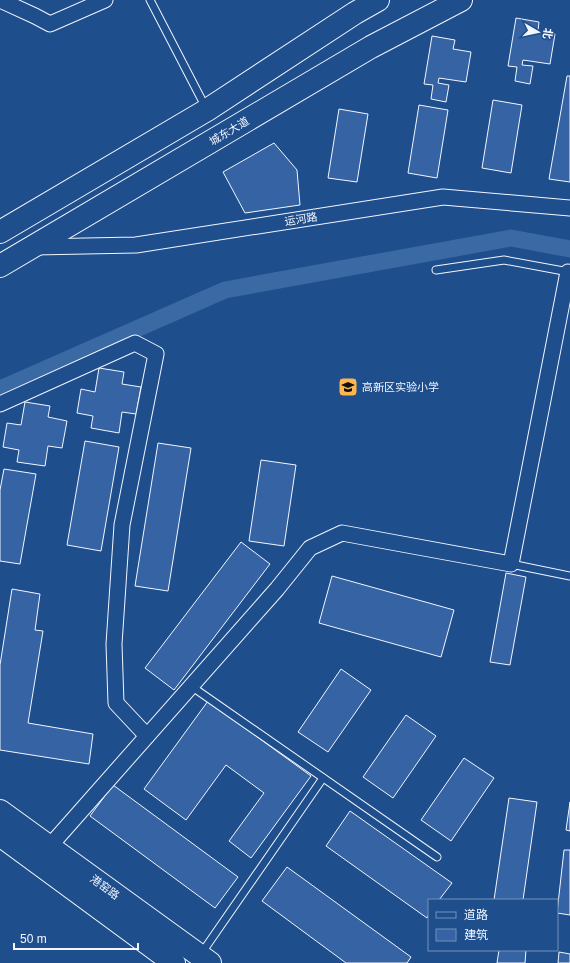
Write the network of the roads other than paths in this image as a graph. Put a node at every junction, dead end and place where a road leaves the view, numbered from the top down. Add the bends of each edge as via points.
1 (0, 0) edge
2 (105, 0) edge
3 (150, 0) edge
4 (378, 0) edge
5 (461, 0) edge
6 (362, 6) edge
7 (207, 110) junction
8 (570, 208) edge
9 (0, 232) edge
10 (33, 246) junction
11 (0, 266) edge
12 (436, 270) dead end
13 (569, 272) edge
14 (0, 404) edge
15 (511, 564) junction
16 (570, 576) edge
17 (192, 686) junction
18 (148, 736) junction
19 (323, 778) junction
20 (0, 811) edge
21 (0, 835) edge
22 (49, 848) junction
23 (437, 858) dead end
24 (205, 959) edge
25 (174, 963) edge

1 - 2 street via 50,24
3 - 7 lane
4 - 6 main road
5 - 10 main road, 城东大道 via 371,47
6 - 7 main road
7 - 9 main road
8 - 10 street, 运河路 via 443,197 136,245
10 - 11 main road, 城东大道
12 - 13 lane via 504,260
13 - 15 street
14 - 18 street via 135,344 156,354 122,525 114,644 116,703
15 - 16 lane
15 - 17 street via 342,533 310,548
17 - 18 street
17 - 19 lane
18 - 22 street
19 - 23 lane
19 - 24 lane
20 - 22 main road, 港窑路
21 - 25 main road, 港窑路
22 - 24 main road, 港窑路

